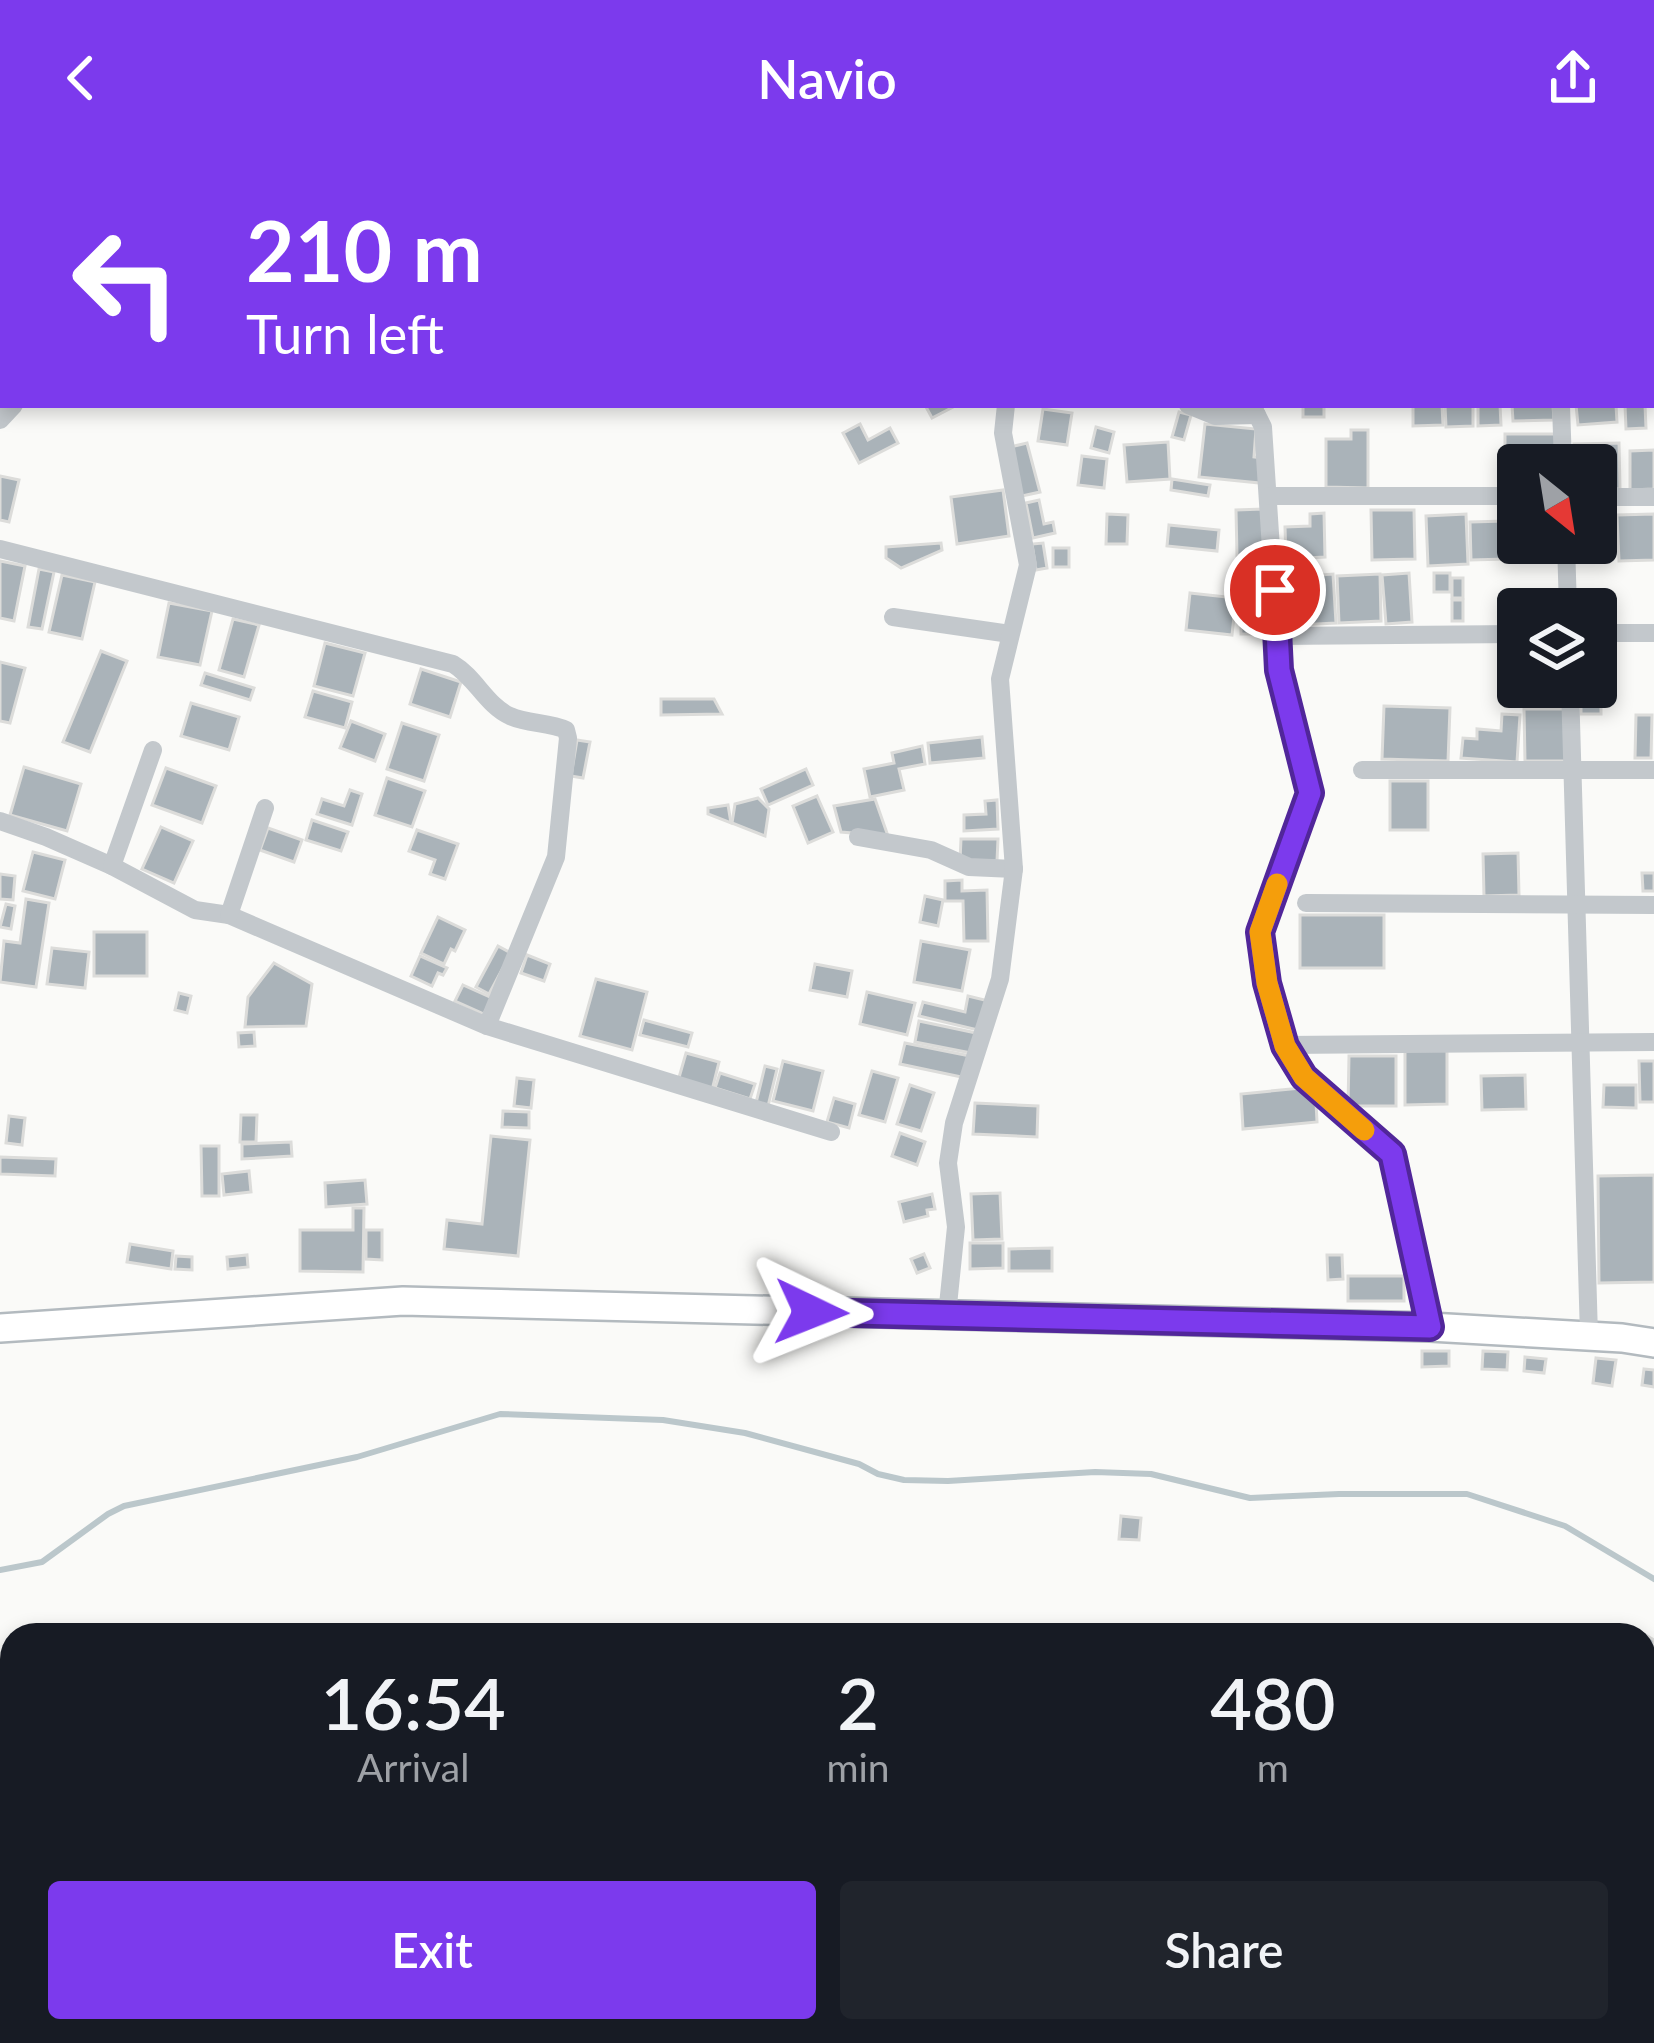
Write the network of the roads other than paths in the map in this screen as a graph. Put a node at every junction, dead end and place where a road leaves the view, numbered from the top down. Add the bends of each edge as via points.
1 (1006, 408) edge
2 (1195, 408) edge
3 (1562, 408) edge
4 (1255, 410) edge
5 (1563, 444) edge
6 (1270, 496) junction
7 (1497, 496) edge
8 (1617, 496) edge
9 (1654, 496) edge
10 (0, 549) edge
11 (892, 617) dead end
12 (1654, 633) edge
13 (1010, 634) junction
14 (1497, 634) edge
15 (1617, 634) edge
16 (1277, 636) junction
17 (1571, 708) edge
18 (153, 750) dead end
19 (1362, 770) dead end
20 (1572, 770) junction
21 (1654, 770) edge
22 (265, 808) dead end
23 (0, 820) edge
24 (858, 837) dead end
25 (112, 866) junction
26 (1013, 868) junction
27 (1306, 903) dead end
28 (1576, 904) junction
29 (1654, 904) edge
30 (229, 915) junction
31 (487, 1026) junction
32 (1654, 1042) edge
33 (1580, 1043) junction
34 (1285, 1046) junction
35 (831, 1132) dead end
36 (947, 1315) junction
37 (1430, 1327) junction
38 (0, 1328) edge
39 (1589, 1336) junction
40 (1654, 1343) edge

1 - 13 street via 1003,433 1028,565
2 - 4 street via 1215,416
3 - 5 street
4 - 6 street
6 - 7 street
6 - 16 street
8 - 9 street
10 - 31 street via 453,664 510,716 566,730 556,856
11 - 13 street
12 - 15 street
13 - 26 street via 1000,679
14 - 16 street
16 - 34 street via 1310,793 1260,932
17 - 20 street
18 - 25 street
19 - 20 street
20 - 21 street
20 - 28 street
22 - 30 street
23 - 25 street
24 - 26 street via 931,850 969,867
25 - 30 street via 195,910
26 - 36 street via 1000,979 948,1163 956,1227
27 - 28 street
28 - 29 street
28 - 33 street
30 - 31 street
31 - 35 street
32 - 33 street
33 - 34 street
33 - 39 street
34 - 37 street via 1304,1077 1392,1154
36 - 37 main road
36 - 38 main road via 403,1300
37 - 39 main road
39 - 40 main road

